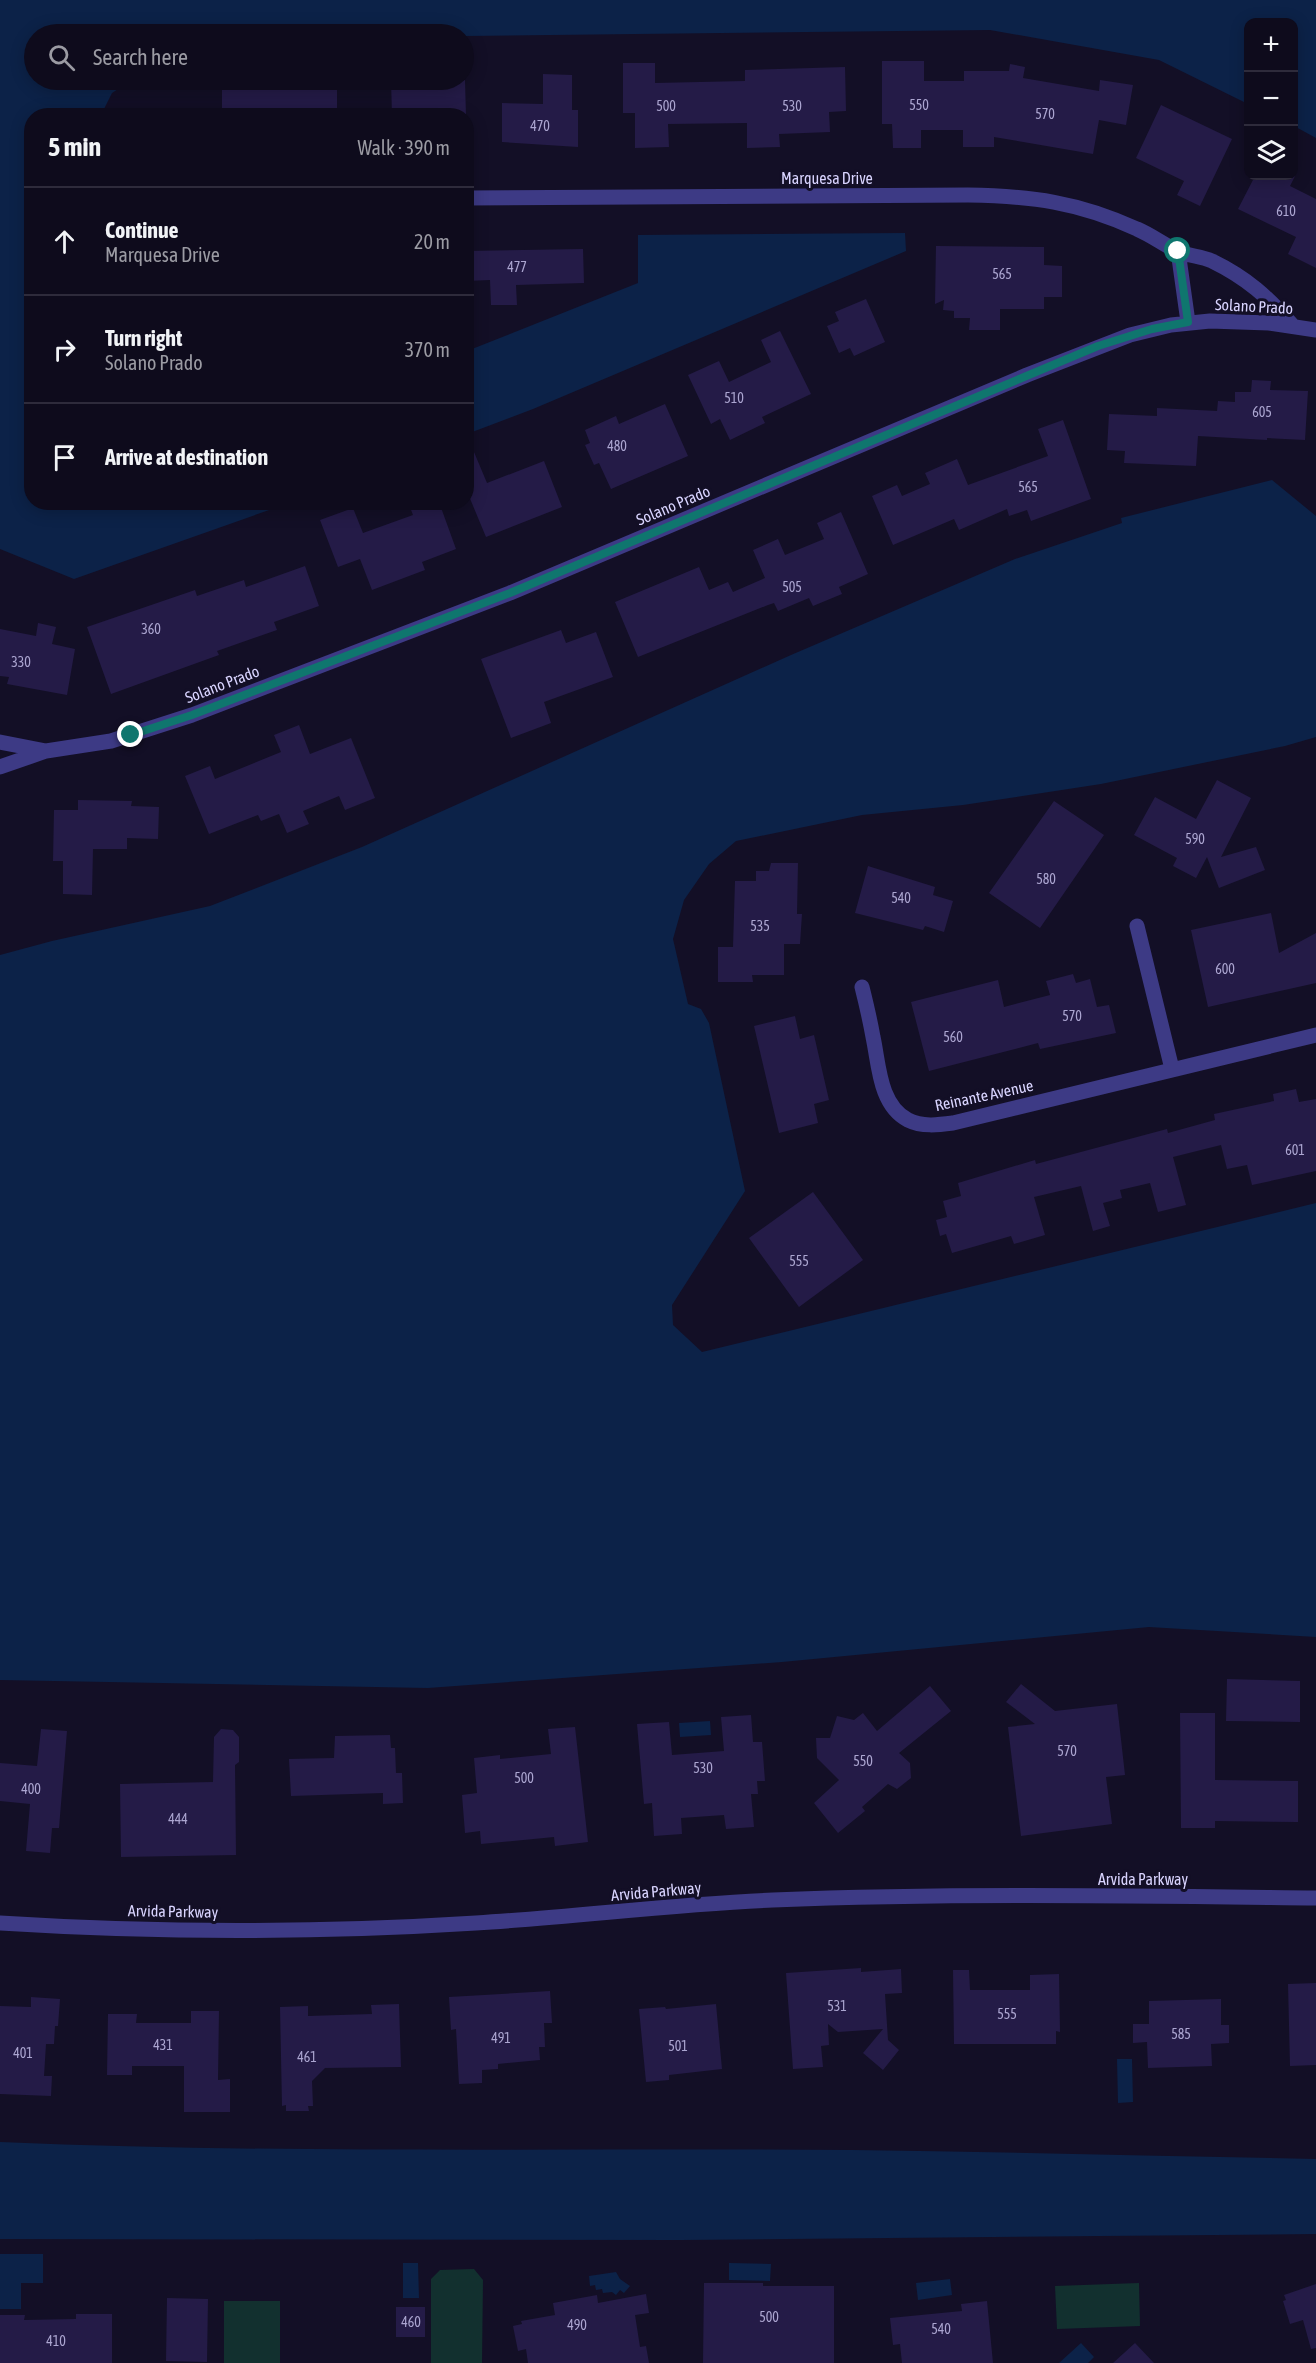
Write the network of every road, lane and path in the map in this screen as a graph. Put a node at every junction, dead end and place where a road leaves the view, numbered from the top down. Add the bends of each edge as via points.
1 (474, 198) edge
2 (1178, 251) junction
3 (1188, 322) junction
4 (1293, 326) junction
5 (1316, 330) edge
6 (0, 742) edge
7 (46, 751) junction
8 (0, 767) edge
9 (1137, 926) dead end
10 (862, 987) dead end
11 (1316, 1035) edge
12 (1172, 1069) junction
13 (1316, 1898) edge
14 (0, 1923) edge

1 - 2 street, Marquesa Drive via 1020,196 1093,212
2 - 3 street
2 - 4 street, Marquesa Drive via 1210,260 1256,287
3 - 4 street, Solano Prado
3 - 7 street, Solano Prado via 1098,346 521,588 192,715 111,741
4 - 5 street, Solano Prado
6 - 7 street, Solano Prado
7 - 8 street, Solano Prado
9 - 12 street
10 - 12 street, Reinante Avenue via 884,1088 898,1113 918,1123 954,1124
11 - 12 street, Reinante Avenue
13 - 14 street, Arvida Parkway via 773,1900 495,1922 320,1929 125,1929

